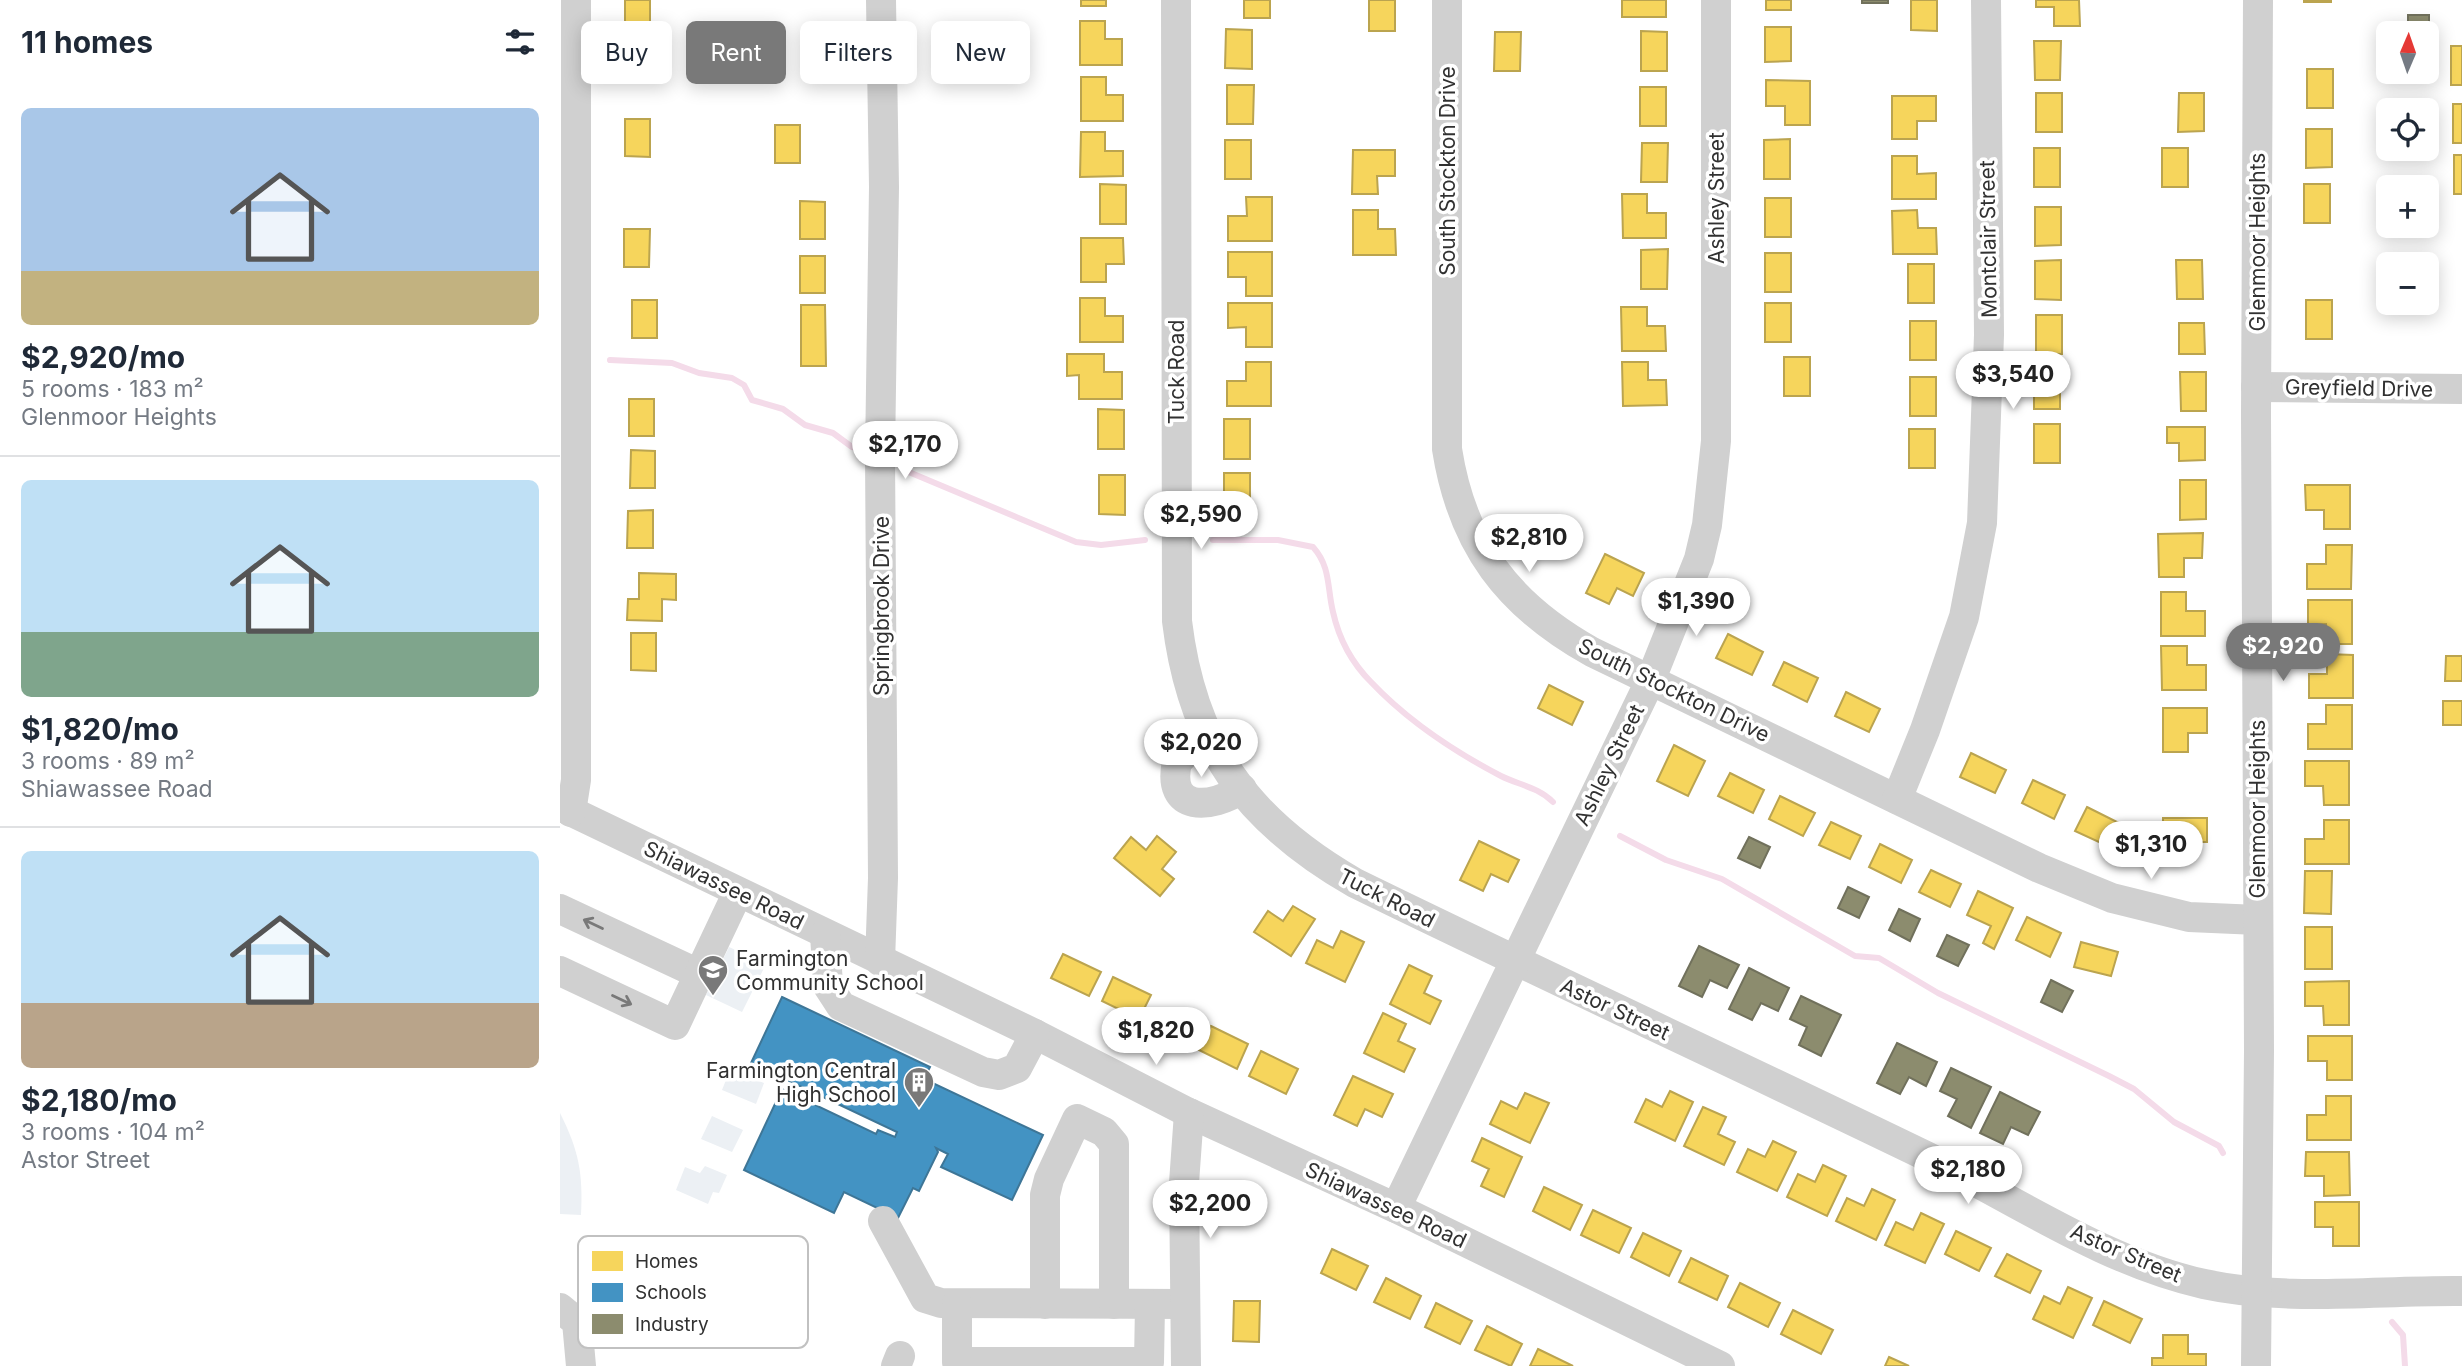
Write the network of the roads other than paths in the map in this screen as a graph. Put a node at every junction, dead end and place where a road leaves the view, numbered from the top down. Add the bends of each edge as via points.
1 (576, 0) edge
2 (881, 0) edge
3 (1177, 0) edge
4 (1447, 0) edge
5 (1716, 0) edge
6 (1986, 0) edge
7 (2258, 0) edge
8 (2256, 387) junction
9 (2462, 389) edge
10 (1651, 679) junction
11 (1209, 739) junction
12 (1242, 789) junction
13 (1897, 799) junction
14 (566, 809) edge
15 (738, 892) junction
16 (560, 909) edge
17 (2258, 920) junction
18 (825, 934) junction
19 (880, 961) junction
20 (1514, 961) junction
21 (560, 971) edge
22 (699, 974) junction
23 (1035, 1034) junction
24 (1189, 1113) junction
25 (1396, 1208) junction
26 (883, 1221) dead end
27 (2256, 1290) junction
28 (2462, 1292) edge
29 (957, 1304) junction
30 (1045, 1304) junction
31 (1114, 1304) junction
32 (1185, 1304) junction
33 (1150, 1305) junction
34 (568, 1315) edge
35 (581, 1366) edge
36 (1186, 1366) edge
37 (1720, 1366) edge
38 (2256, 1366) edge

1 - 14 street via 576,780
2 - 19 street, Springbrook Drive
3 - 11 street, Tuck Road via 1177,621 1189,692
4 - 10 street, South Stockton Drive via 1446,428 1454,491 1479,549 1504,586 1532,613 1567,638
5 - 10 street, Ashley Street via 1714,470 1699,559
6 - 13 street, Montclair Street via 1989,335 1982,523 1964,617
7 - 8 street, Glenmoor Heights
8 - 9 street, Greyfield Drive
8 - 17 street, Glenmoor Heights
10 - 13 street, South Stockton Drive
10 - 20 street, Ashley Street
11 - 12 street, Tuck Road
11 - 12 street via 1177,762 1175,785 1180,794 1192,803 1206,804
12 - 20 street, Tuck Road via 1263,816 1323,864
13 - 17 street, South Stockton Drive via 2112,898 2189,916
14 - 15 street, Shiawassee Road
15 - 18 street, Shiawassee Road
15 - 22 street
22 -> 16 street
17 - 27 street, Glenmoor Heights
18 - 19 street, Shiawassee Road
18 - 23 street via 828,986 841,1006 983,1072 999,1075 1017,1068
19 - 23 street, Shiawassee Road
20 - 25 street, Ashley Street
20 - 27 street, Astor Street via 1912,1149 2134,1261 2203,1284
21 -> 22 street via 675,1025
23 - 24 street, Shiawassee Road
24 - 25 street, Shiawassee Road
24 - 32 street via 1184,1183
25 - 37 street, Shiawassee Road
26 - 29 street via 925,1298
27 - 28 street, Astor Street
27 - 38 street, Glenmoor Heights
29 - 30 street
29 - 33 street via 957,1362 1149,1362
30 - 31 street
30 - 31 street via 1045,1195 1077,1119 1104,1132 1114,1144
31 - 33 street
32 - 33 street
32 - 36 street
34 - 35 street

